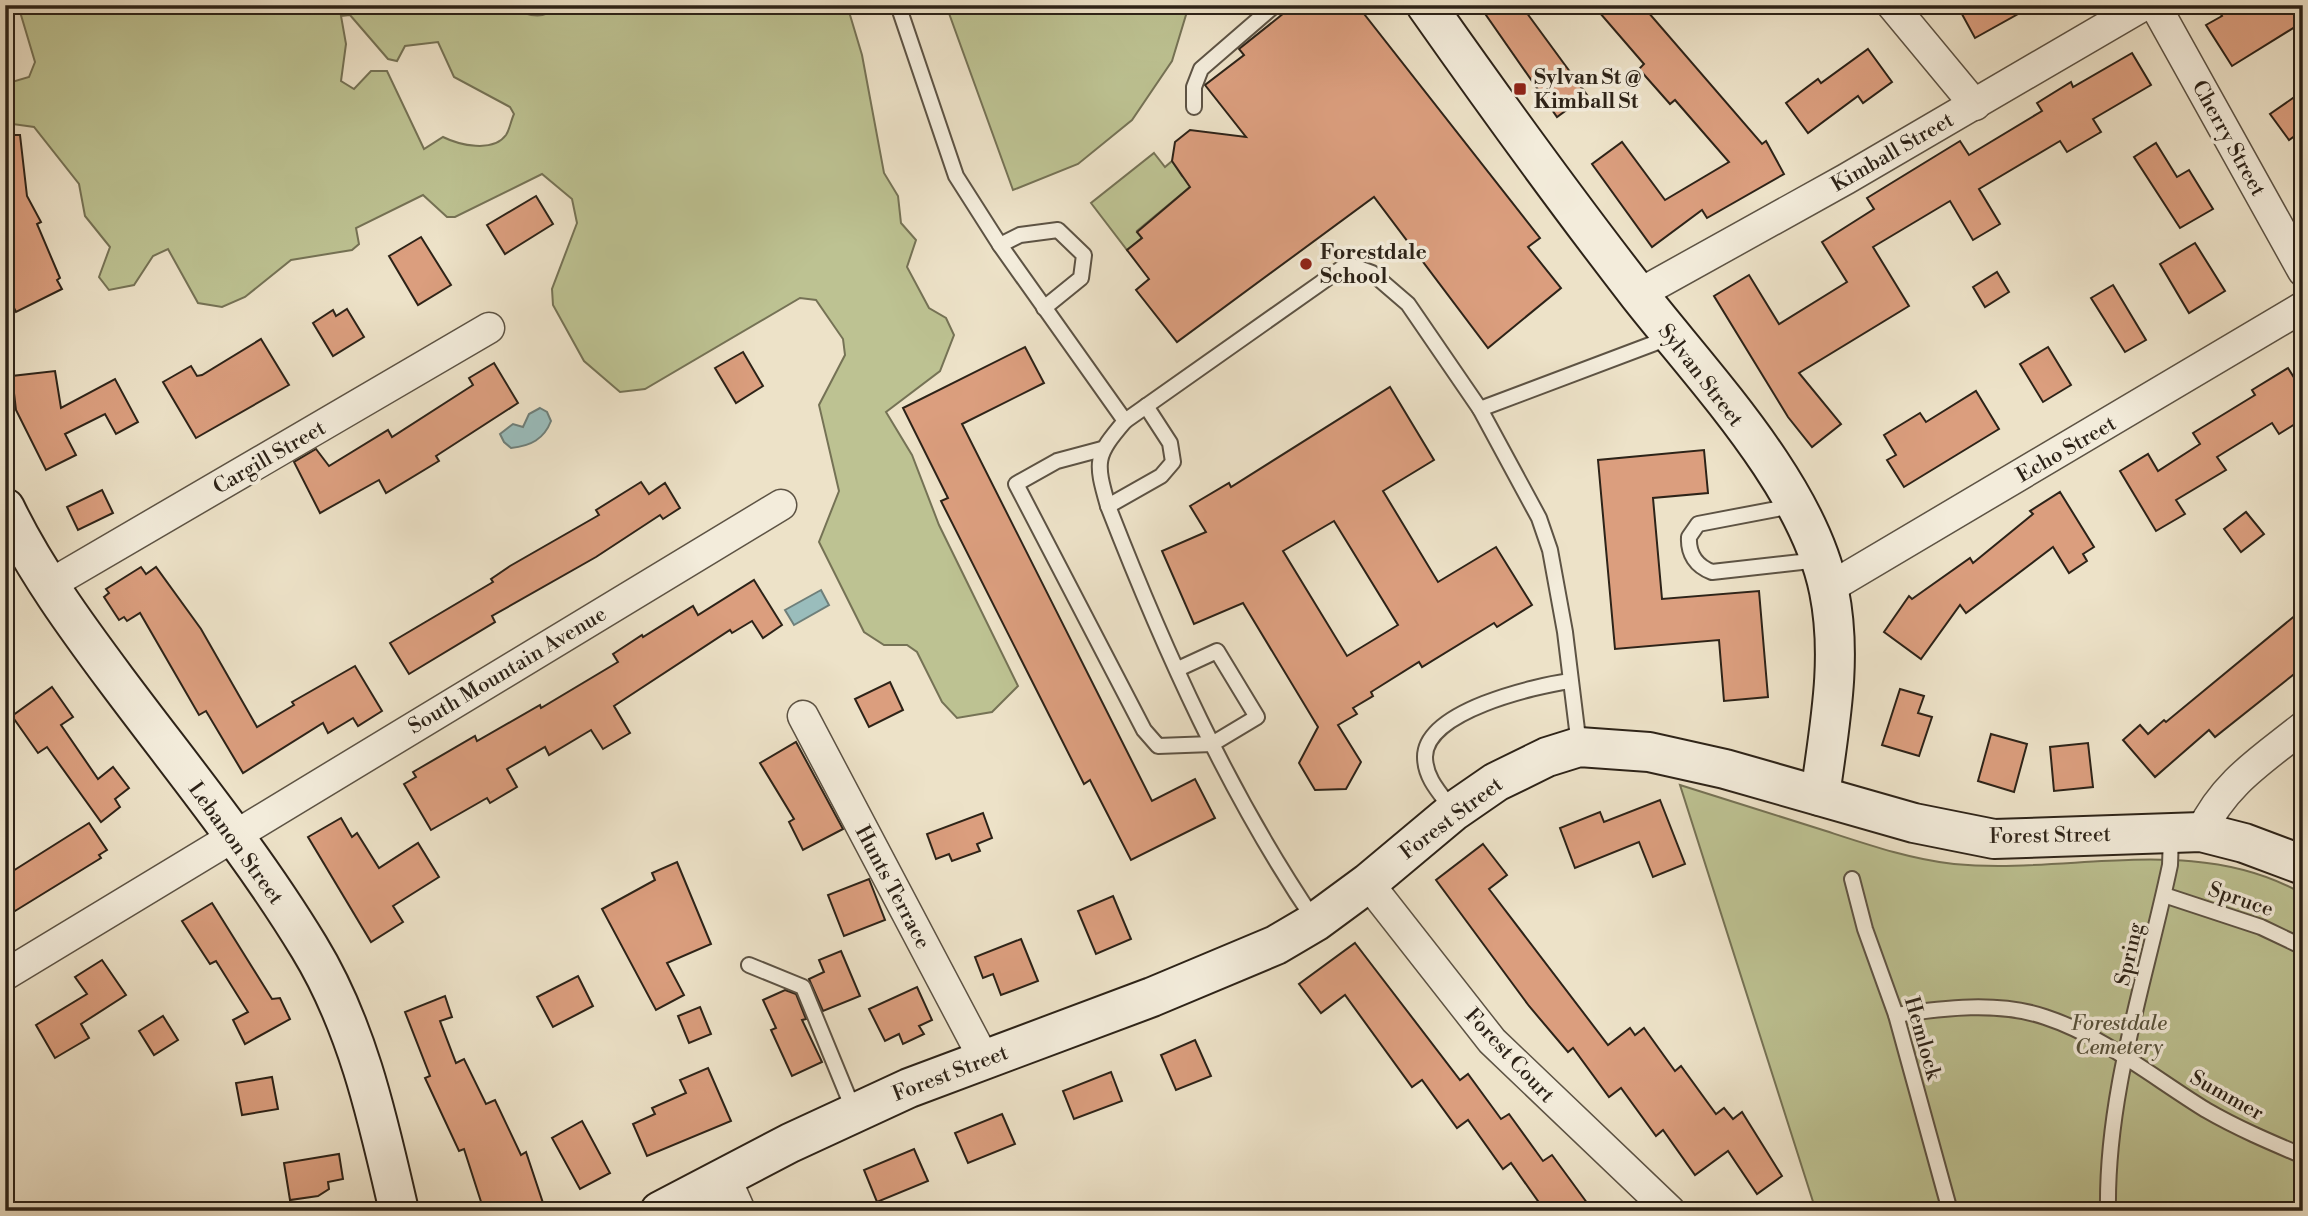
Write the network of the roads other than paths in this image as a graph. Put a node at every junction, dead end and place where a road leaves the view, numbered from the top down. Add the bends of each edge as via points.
1 (898, 5) edge
2 (1275, 5) edge
3 (1426, 5) edge
4 (1892, 5) edge
5 (2144, 5) edge
6 (2155, 5) edge
7 (1975, 105) junction
8 (1194, 107) dead end
9 (1000, 245) junction
10 (2303, 271) edge
11 (1639, 294) junction
12 (2303, 307) edge
13 (1044, 308) junction
14 (489, 328) dead end
15 (1673, 336) junction
16 (1146, 406) junction
17 (1480, 409) junction
18 (1125, 421) junction
19 (1102, 449) junction
20 (781, 505) dead end
21 (1797, 505) junction
22 (1108, 506) junction
23 (5, 508) edge
24 (1824, 574) junction
25 (49, 585) junction
26 (1178, 668) junction
27 (1570, 681) junction
28 (803, 716) dead end
29 (2303, 727) edge
30 (1212, 744) junction
31 (1579, 747) junction
32 (1820, 796) junction
33 (1454, 811) junction
34 (2186, 832) junction
35 (233, 835) junction
36 (2303, 865) edge
37 (1853, 879) dead end
38 (1368, 883) junction
39 (2164, 895) junction
40 (1315, 922) junction
41 (2303, 947) edge
42 (749, 965) dead end
43 (5, 975) edge
44 (1896, 1015) junction
45 (984, 1059) junction
46 (2126, 1059) junction
47 (854, 1112) junction
48 (2303, 1156) edge
49 (725, 1177) junction
50 (399, 1211) edge
51 (660, 1211) edge
52 (740, 1211) edge
53 (1670, 1211) edge
54 (1950, 1211) edge
55 (2108, 1211) edge

1 - 9 lane via 956,176
2 - 8 lane via 1201,69 1194,87
3 - 11 street, Sylvan Street
4 - 7 street
5 - 7 street, Kimball Street
6 - 10 street, Cherry Street
7 - 11 street, Kimball Street
9 - 13 lane
9 - 13 lane via 1020,236 1058,230 1084,254 1081,278
11 - 15 street, Sylvan Street
12 - 24 street, Echo Street
13 - 18 lane
14 - 25 street, Cargill Street
15 - 17 lane
15 - 21 street, Sylvan Street
16 - 17 lane via 1326,276 1356,267 1392,287 1408,304
16 - 18 lane
16 - 22 lane via 1170,443 1174,459 1161,476
17 - 27 lane via 1545,534
18 - 19 lane
19 - 22 lane via 1099,472
19 - 30 lane via 1057,461 1016,484 1150,739 1165,748
20 - 35 street, South Mountain Avenue
21 - 24 street, Sylvan Street
21 - 24 lane via 1698,524 1689,537 1691,555 1712,572
22 - 26 lane
23 - 25 street, Lebanon Street
24 - 32 street, Sylvan Street via 1837,636
25 - 35 street, Lebanon Street
26 - 30 lane
26 - 30 lane via 1217,651 1258,717
27 - 31 lane
27 - 33 lane via 1525,688 1485,702 1430,741 1425,757 1428,775
28 - 45 street, Hunts Terrace
29 - 34 street via 2230,786
30 - 40 lane via 1264,842
31 - 32 street, Forest Street via 1649,752
31 - 33 street, Forest Street via 1496,782
32 - 34 street, Forest Street via 1914,823 1994,839
33 - 38 street, Forest Street
34 - 36 street, Forest Street via 2244,843
34 - 39 lane, Spring via 2172,859
35 - 43 street, South Mountain Avenue
35 - 50 street, Lebanon Street via 310,947 343,1013 364,1071
37 - 44 lane, Hemlock via 1865,929
38 - 40 street, Forest Street
38 - 53 street, Forest Court via 1492,1041
39 - 41 lane, Spruce via 2261,927
39 - 46 lane, Spring
40 - 45 street, Forest Street via 1240,962
42 - 47 lane via 803,987
44 - 46 lane, Summer via 1988,1009 2043,1016 2082,1032
44 - 54 lane, Hemlock
45 - 47 street, Forest Street
46 - 48 lane, Summer via 2208,1110
46 - 55 lane, Spring via 2113,1115
47 - 49 street, Forest Street
49 - 51 street, Forest Street
49 - 52 street

